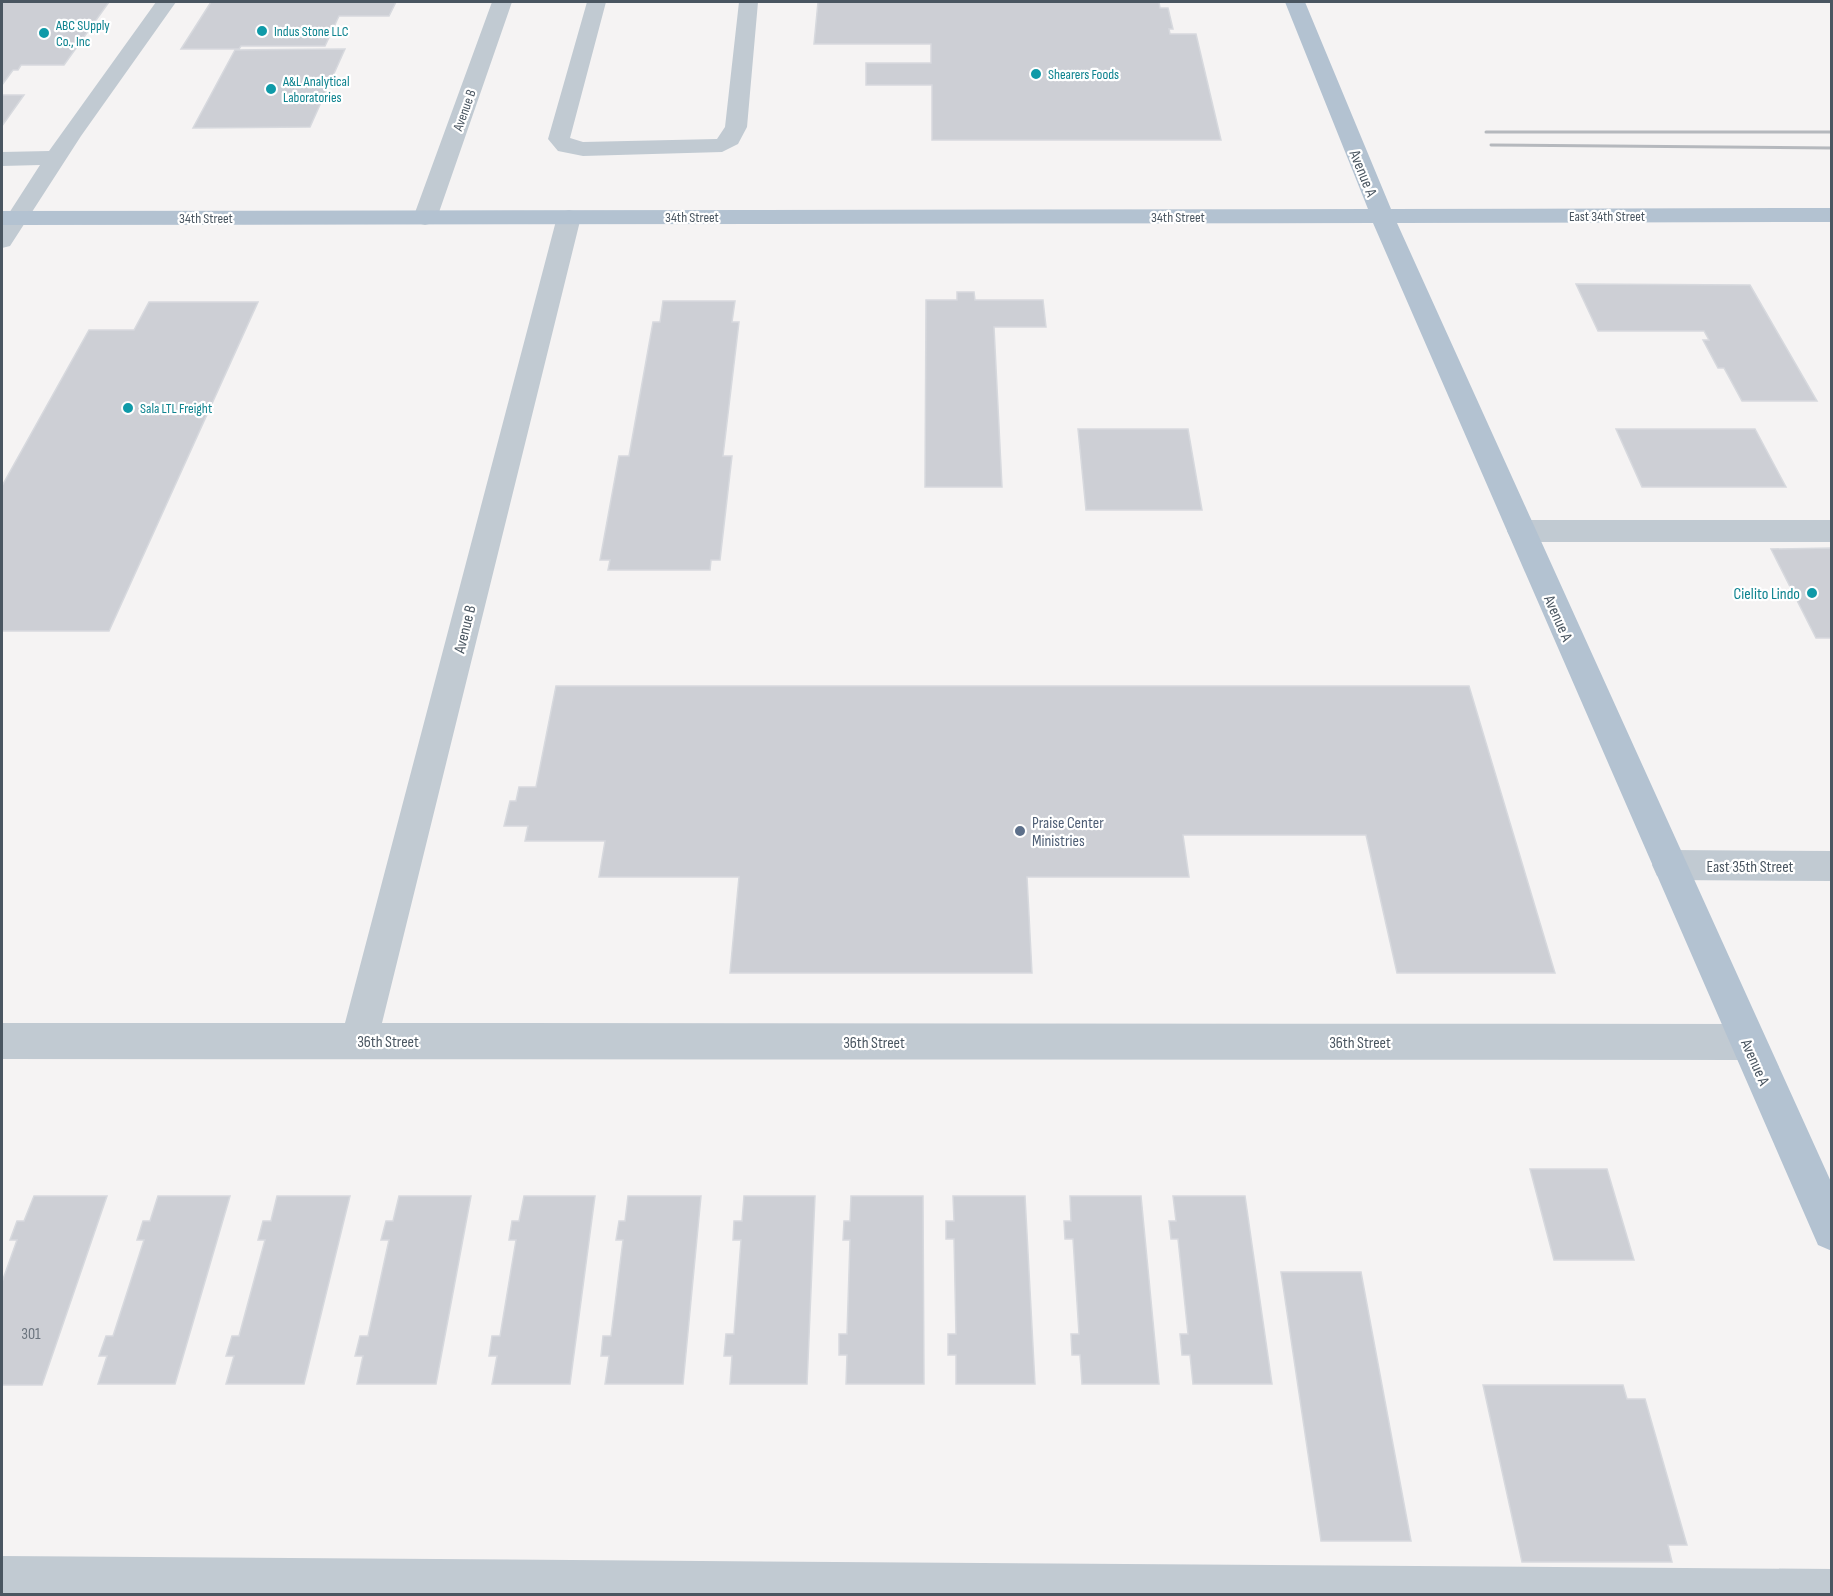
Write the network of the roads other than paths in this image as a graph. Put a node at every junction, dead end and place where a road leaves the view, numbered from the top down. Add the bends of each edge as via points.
1 (165, 2) edge
2 (502, 2) edge
3 (596, 2) edge
4 (749, 2) edge
5 (1295, 2) edge
6 (56, 158) junction
7 (2, 159) edge
8 (1832, 215) edge
9 (1382, 216) junction
10 (569, 217) junction
11 (9, 218) edge
12 (425, 218) junction
13 (2, 241) edge
14 (1521, 531) junction
15 (1832, 531) edge
16 (1669, 865) junction
17 (1832, 866) edge
18 (2, 1041) edge
19 (359, 1041) junction
20 (1747, 1042) junction
21 (1832, 1231) edge
22 (2, 1579) edge
23 (1832, 1593) edge

1 - 6 street
2 - 12 street, Avenue B
3 - 4 street via 559,139 566,146 583,149 722,145 730,139 736,127
5 - 9 main road, Avenue A
6 - 7 street
6 - 11 street
8 - 9 main road, East 34th Street
9 - 10 main road, 34th Street
9 - 14 main road, Avenue A
10 - 12 main road, 34th Street
10 - 19 street, Avenue B
11 - 12 main road, 34th Street
11 - 13 street
14 - 15 street
14 - 16 main road, Avenue A
16 - 17 street, East 35th Street
16 - 20 main road, Avenue A
18 - 19 street, 36th Street
19 - 20 street, 36th Street
20 - 21 main road, Avenue A
22 - 23 street

